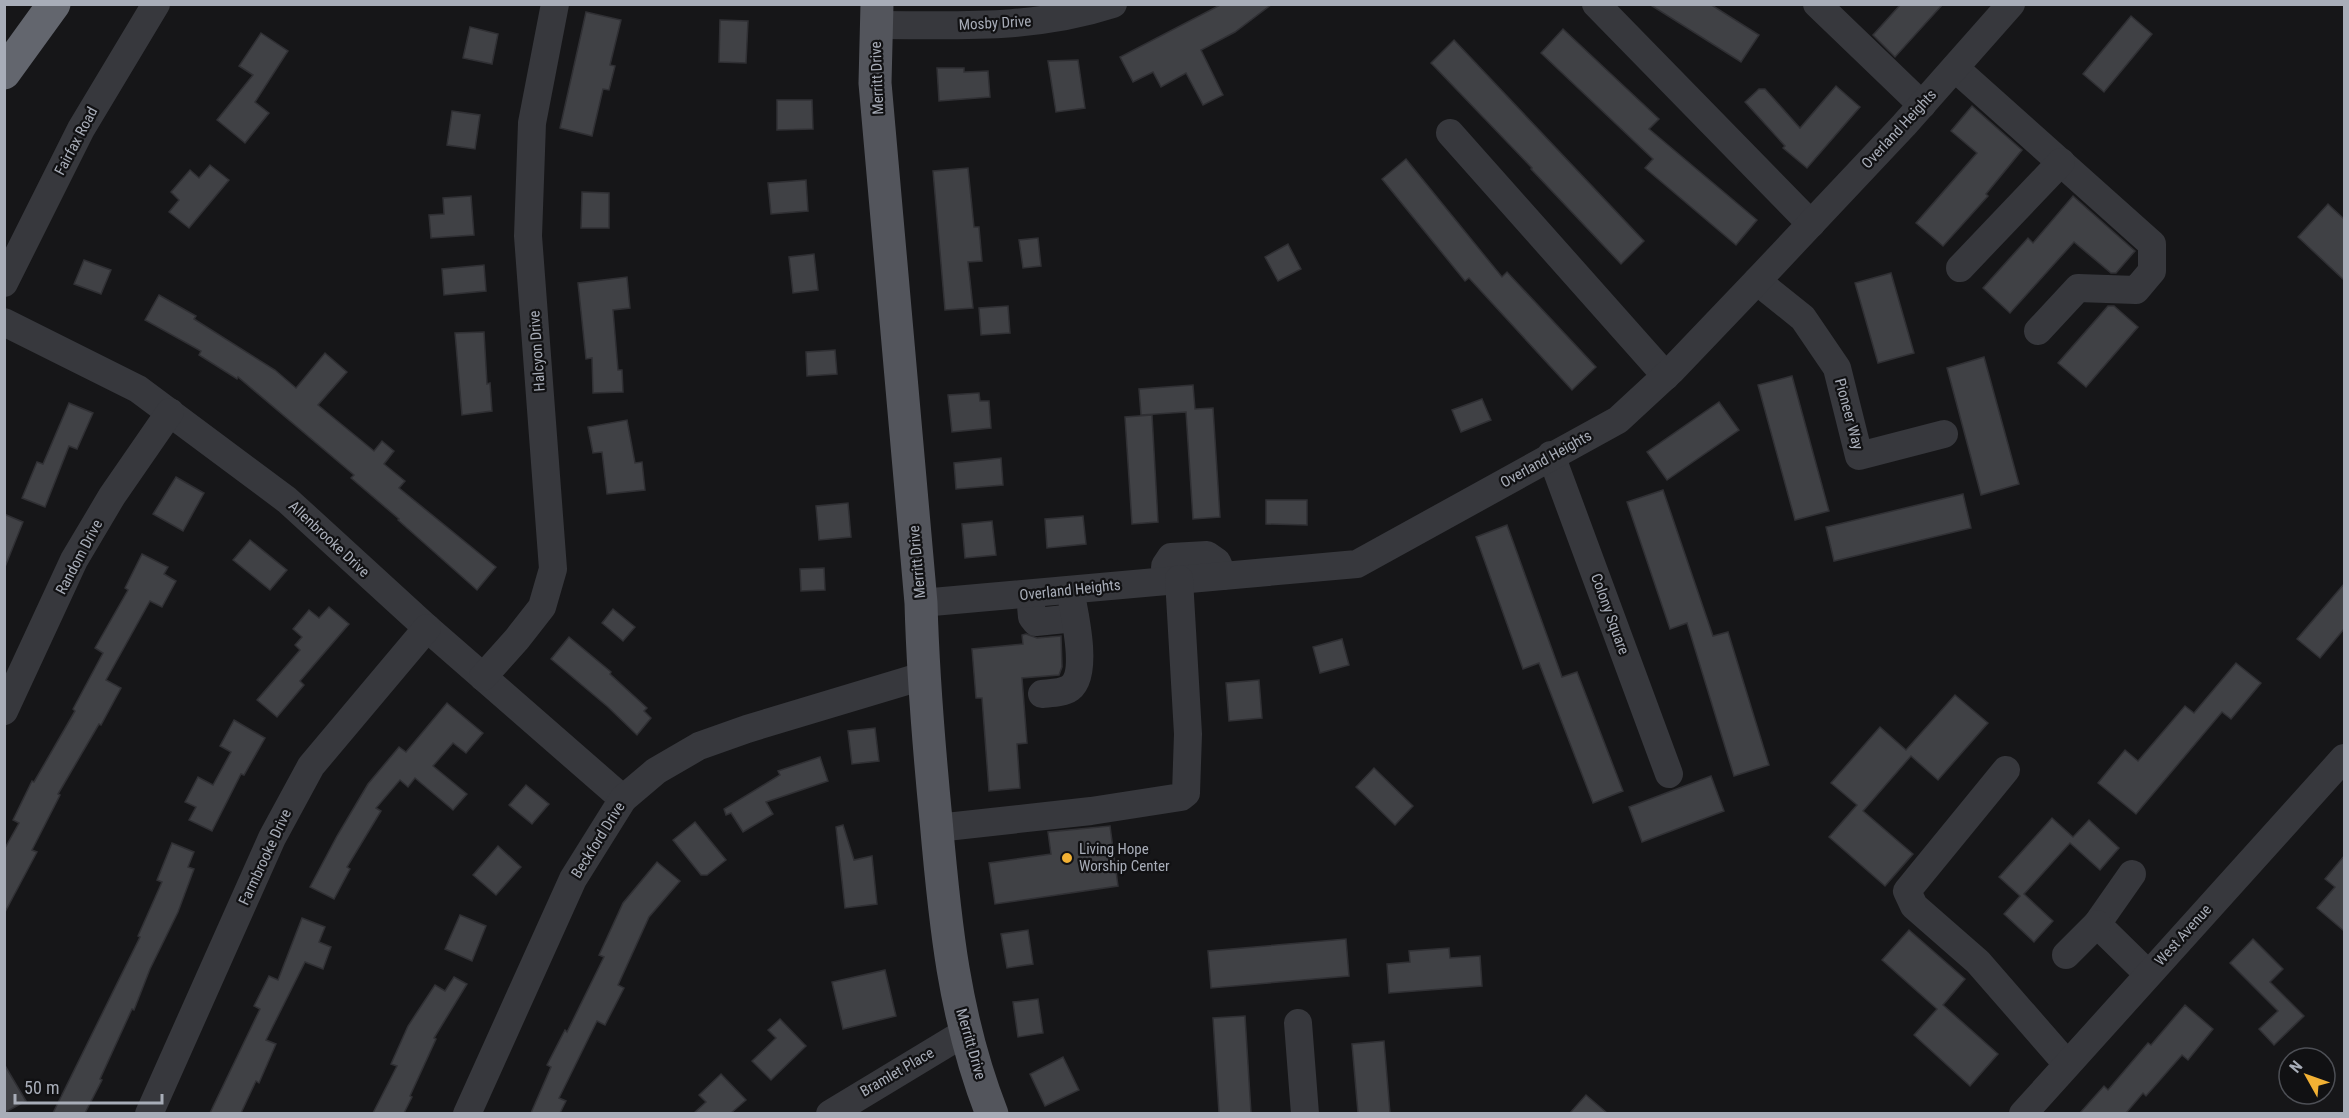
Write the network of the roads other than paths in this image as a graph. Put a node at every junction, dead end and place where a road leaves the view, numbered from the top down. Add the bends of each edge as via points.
1 (54, 4) edge
2 (156, 4) edge
3 (555, 4) edge
4 (1113, 4) edge
5 (1596, 4) edge
6 (1817, 4) edge
7 (2011, 4) edge
8 (876, 15) edge
9 (1955, 68) junction
10 (4, 73) edge
11 (1922, 105) junction
12 (1450, 133) dead end
13 (2061, 162) junction
14 (1811, 224) junction
15 (1960, 268) dead end
16 (1757, 281) junction
17 (4, 282) edge
18 (4, 322) edge
19 (2038, 331) dead end
20 (1666, 376) junction
21 (170, 412) junction
22 (1944, 434) dead end
23 (1551, 455) junction
24 (1172, 580) junction
25 (1070, 590) junction
26 (1030, 594) junction
27 (921, 603) junction
28 (1075, 618) junction
29 (427, 628) junction
30 (923, 676) junction
31 (483, 677) junction
32 (1042, 694) dead end
33 (4, 711) edge
34 (2344, 758) edge
35 (2006, 770) dead end
36 (1669, 774) dead end
37 (623, 799) junction
38 (937, 828) junction
39 (2132, 874) dead end
40 (2097, 924) junction
41 (2066, 955) dead end
42 (2148, 974) junction
43 (1298, 1023) dead end
44 (964, 1033) junction
45 (2067, 1064) junction
46 (150, 1113) edge
47 (467, 1113) edge
48 (830, 1113) edge
49 (992, 1113) edge
50 (1305, 1113) edge
51 (2023, 1113) edge

1 - 10 highway
2 - 17 street, Fairfax Road via 81,129
3 - 31 street, Halcyon Drive via 532,123 528,236 553,569 542,607
4 - 8 street, Mosby Drive via 1081,15 1012,25
5 - 14 street
6 - 11 street
7 - 9 street, Overland Heights
8 - 27 main road, Merritt Drive via 875,83
9 - 11 street, Overland Heights
9 - 13 street
11 - 14 street, Overland Heights
12 - 20 street
13 - 15 street
13 - 19 street via 2152,244 2152,271 2136,290 2078,288
14 - 16 street, Overland Heights
16 - 20 street, Overland Heights
16 - 22 street, Pioneer Way via 1803,318 1837,368 1859,456
18 - 21 street, Allenbrooke Drive via 138,389
20 - 23 street, Overland Heights via 1618,420
21 - 29 street, Allenbrooke Drive via 287,500
21 - 33 street, Random Drive via 74,560
23 - 24 street, Overland Heights via 1357,564
23 - 36 street, Colony Square
24 - 25 street, Overland Heights
24 - 38 street via 1188,734 1186,793 1091,811
25 - 26 street, Overland Heights
25 - 28 street
26 - 27 street, Overland Heights
26 - 28 street via 1036,622
27 - 30 main road, Merritt Drive
28 - 32 street via 1080,659 1077,678 1064,691
29 - 31 street, Allenbrooke Drive
29 - 46 street, Farmbrooke Drive via 310,766 272,838
30 - 37 street, Beckford Drive via 699,746 656,771
30 - 38 main road, Merritt Drive
31 - 37 street, Allenbrooke Drive
34 - 42 street, West Avenue
35 - 45 street via 1907,891 1914,906 1978,962
37 - 47 street, Beckford Drive via 573,879
38 - 44 main road, Merritt Drive via 944,909
39 - 40 street
40 - 41 street
40 - 42 street
42 - 45 street, West Avenue
43 - 50 street
44 - 48 street, Bramlet Place
44 - 49 main road, Merritt Drive
45 - 51 street, West Avenue

